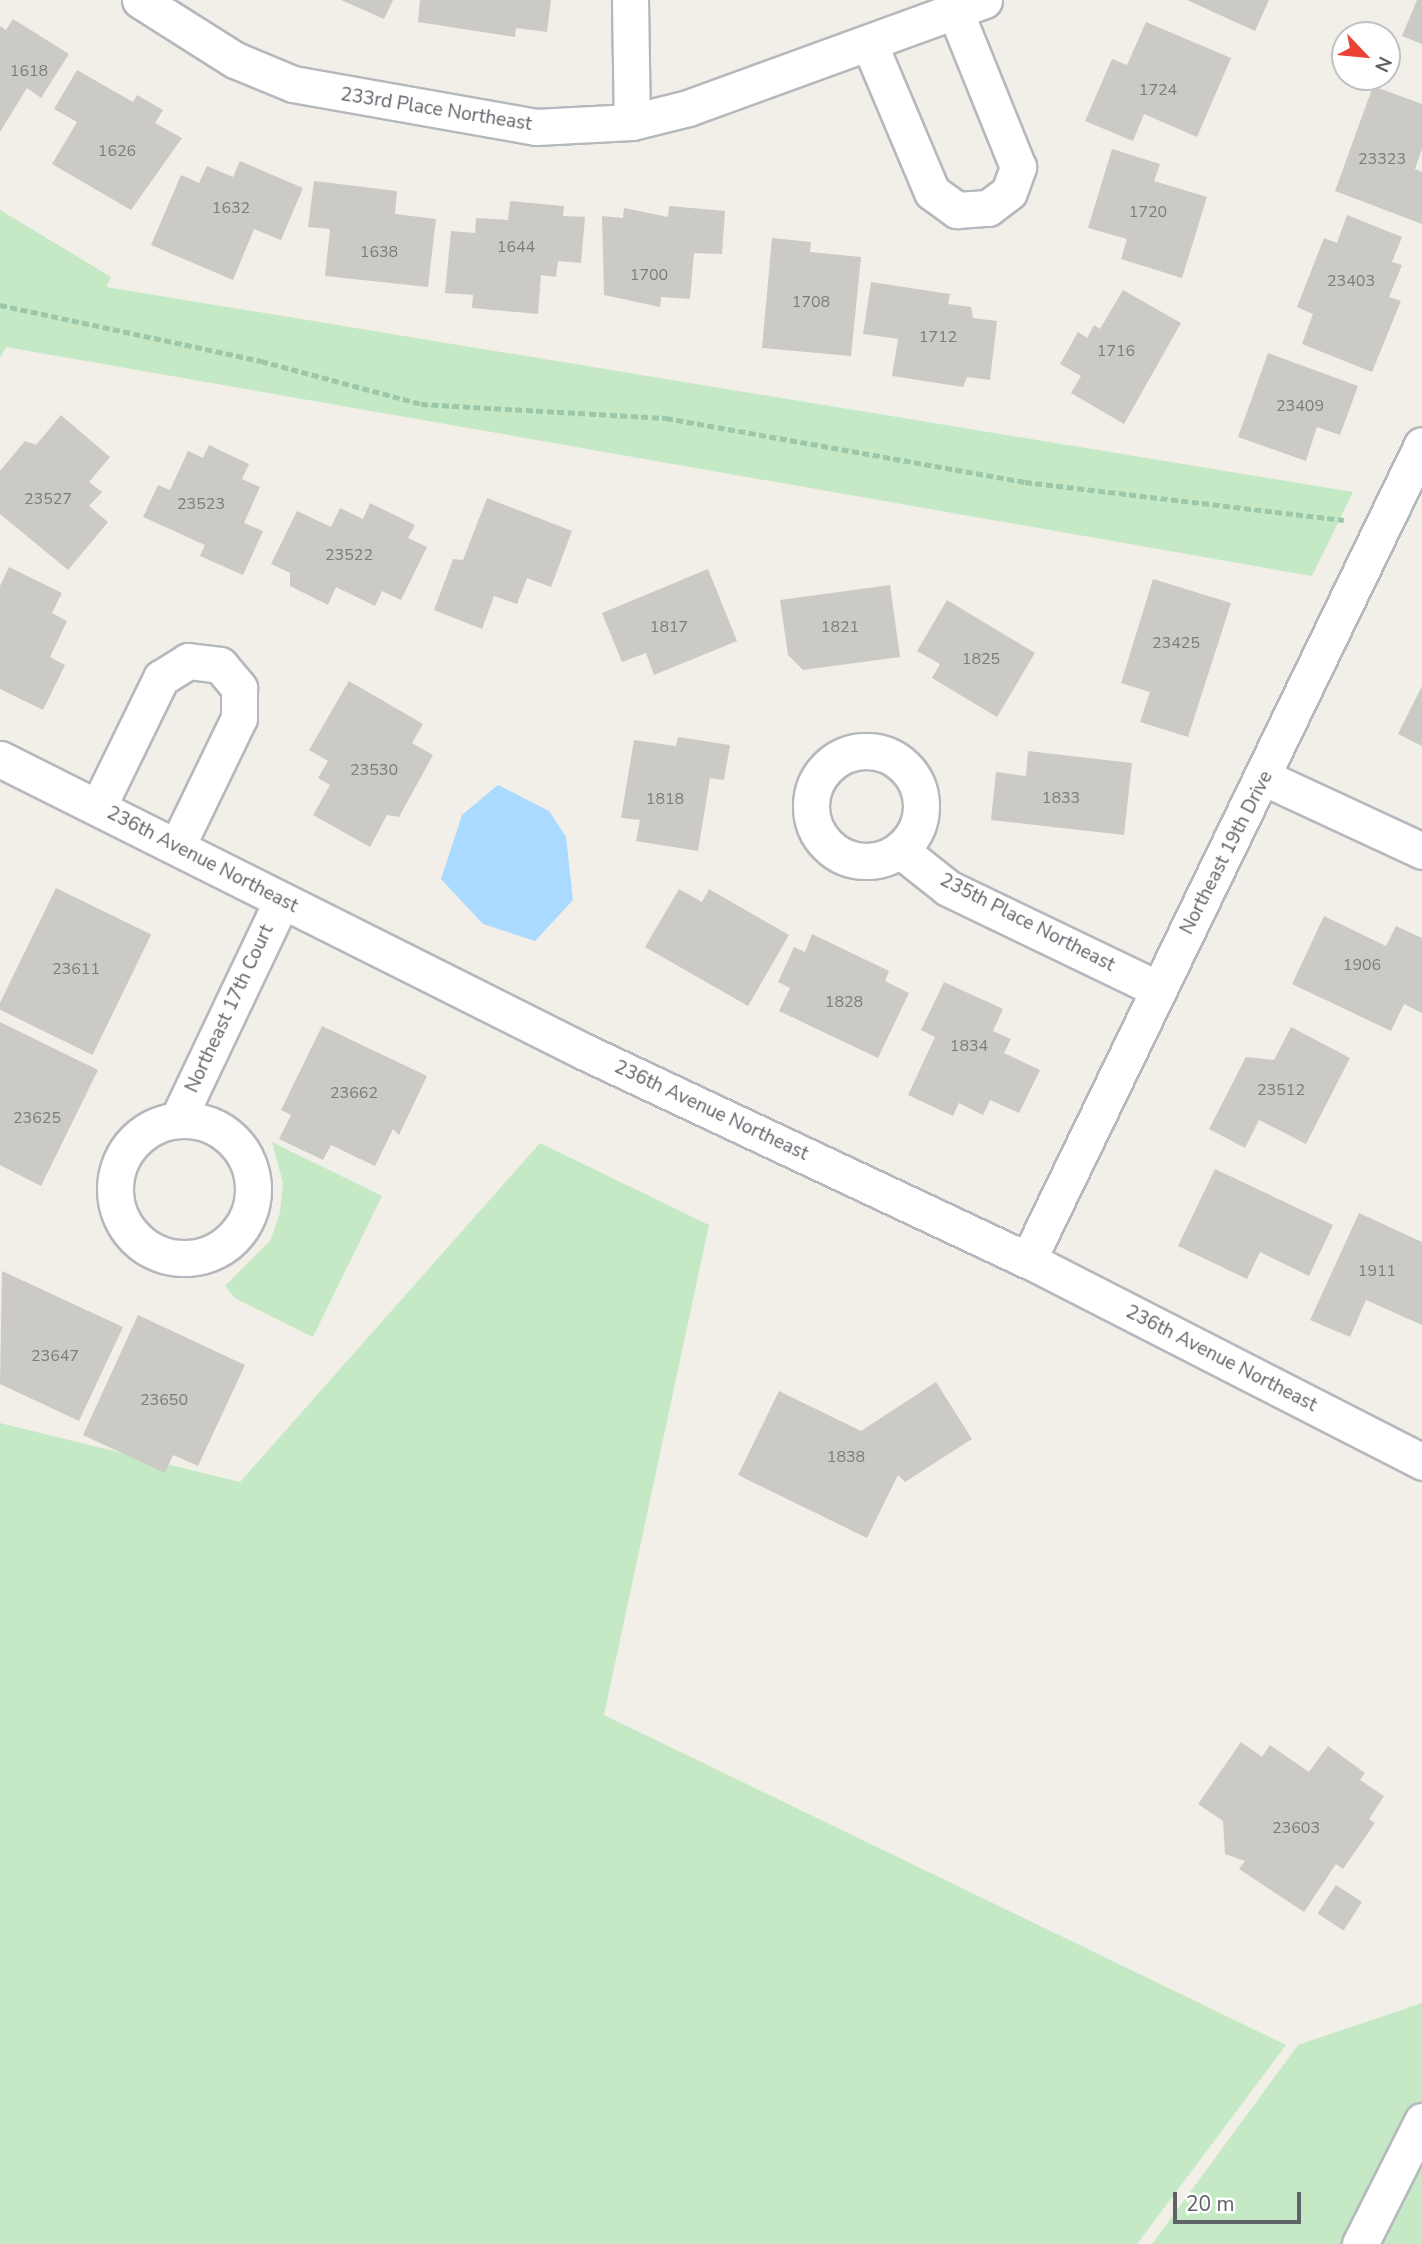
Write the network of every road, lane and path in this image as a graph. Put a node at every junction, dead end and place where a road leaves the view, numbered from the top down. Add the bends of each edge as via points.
1 (140, 0) edge
2 (630, 0) edge
3 (969, 6) edge
4 (869, 43) junction
5 (632, 122) junction
6 (0, 305) edge
7 (1422, 445) edge
8 (1382, 529) junction
9 (0, 759) edge
10 (1265, 778) junction
11 (98, 807) junction
12 (177, 846) junction
13 (900, 850) dead end
14 (1422, 850) edge
15 (282, 900) junction
16 (1158, 989) junction
17 (178, 1119) dead end
18 (1028, 1261) junction
19 (1422, 1462) edge
20 (1422, 2121) edge
21 (1360, 2244) edge

1 - 5 street, 233rd Place Northeast via 235,60 293,84 536,127
2 - 5 street
3 - 4 street, 233rd Place Northeast
3 - 4 street, 233rd Place Northeast via 1018,167 1009,192 988,208 957,210 932,192
4 - 5 street, 233rd Place Northeast
6 - 8 path via 261,361 421,404 666,418 1025,482 1314,514
7 - 8 street, Northeast 19th Drive
8 - 10 street, Northeast 19th Drive
9 - 11 street, 236th Avenue Northeast
10 - 14 street
10 - 16 street, Northeast 19th Drive
11 - 12 street, 236th Avenue Northeast
11 - 12 street via 161,678 188,661 220,665 239,688 239,718
12 - 15 street, 236th Avenue Northeast
13 - 16 street, 235th Place Northeast via 947,888
15 - 17 street, Northeast 17th Court
15 - 18 street, 236th Avenue Northeast via 585,1052
16 - 18 street, Northeast 19th Drive
18 - 19 street, 236th Avenue Northeast
20 - 21 street

